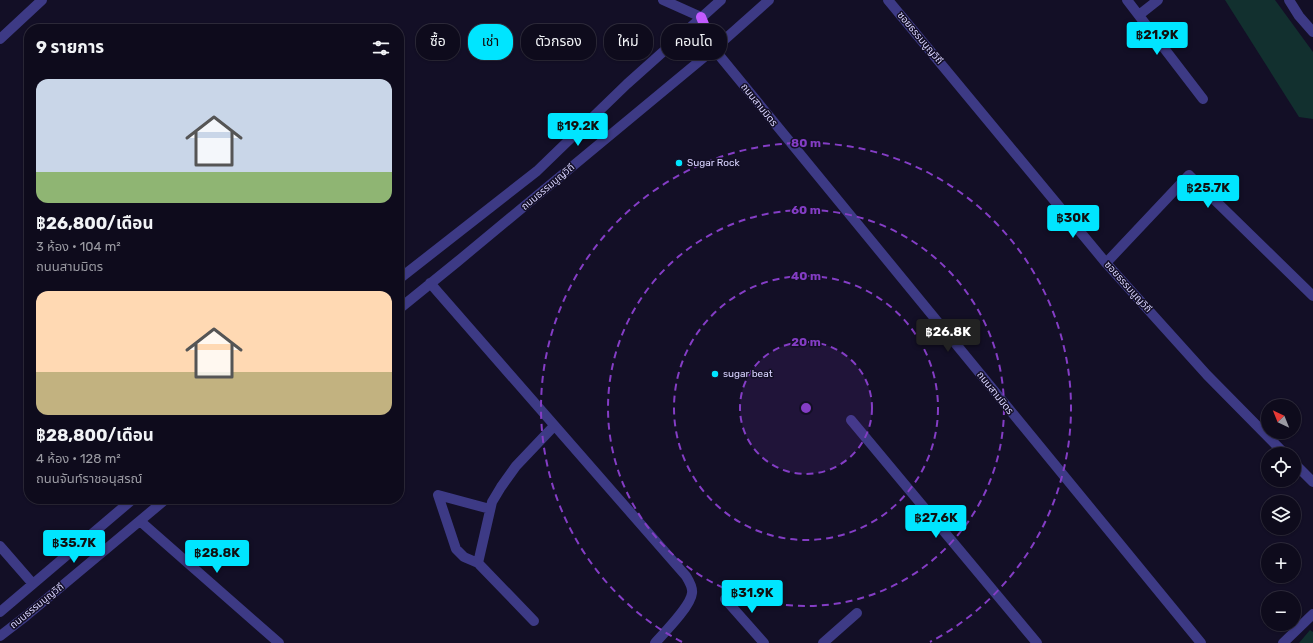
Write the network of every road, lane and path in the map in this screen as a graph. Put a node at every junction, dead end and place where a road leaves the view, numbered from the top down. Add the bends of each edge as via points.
1 (42, 0) edge
2 (663, 0) edge
3 (721, 0) edge
4 (769, 0) edge
5 (888, 0) edge
6 (1127, 0) edge
7 (1158, 0) edge
8 (1289, 0) edge
9 (1139, 15) junction
10 (701, 18) junction
11 (704, 24) edge
12 (1313, 32) edge
13 (727, 37) edge
14 (0, 39) edge
15 (701, 60) edge
16 (723, 60) edge
17 (1204, 99) dead end
18 (1106, 263) junction
19 (404, 275) edge
20 (430, 284) junction
21 (1313, 296) edge
22 (404, 305) edge
23 (851, 420) dead end
24 (554, 426) junction
25 (1278, 447) edge
26 (1301, 470) edge
27 (1313, 482) edge
28 (127, 504) edge
29 (160, 504) edge
30 (490, 509) junction
31 (140, 521) junction
32 (0, 546) edge
33 (478, 563) junction
34 (33, 584) junction
35 (725, 599) dead end
36 (0, 612) edge
37 (857, 614) dead end
38 (1313, 614) edge
39 (534, 621) dead end
40 (0, 636) edge
41 (279, 643) edge
42 (655, 643) edge
43 (764, 643) edge
44 (823, 643) edge
45 (1037, 643) edge
46 (1201, 643) edge
47 (1283, 643) edge

1 - 14 street
2 - 10 street
3 - 10 street, ถนนธรรมนูญวิถี
4 - 13 street, ถนนธรรมนูญวิถี
5 - 18 street, ซอยธรรมนูญวิถี
6 - 9 street
7 - 9 street
8 - 12 street
9 - 17 street
10 - 11 main road
10 - 19 street, ถนนธรรมนูญวิถี via 627,84 537,171
15 - 20 street, ถนนธรรมนูญวิถี
16 - 46 street, ถนนสามมิตร
18 - 21 street via 1190,175
18 - 25 street, ซอยธรรมนูญวิถี via 1207,375
20 - 22 street, ถนนธรรมนูญวิถี
20 - 24 street
23 - 45 street
24 - 30 street via 516,466 500,487
24 - 42 street via 686,576 691,585 692,594 688,604
26 - 27 street
28 - 34 street, ถนนธรรมนูญวิถี
29 - 31 street, ถนนธรรมนูญวิถี
30 - 33 street
30 - 33 street via 438,495 456,549 464,557
31 - 40 street, ถนนธรรมนูญวิถี
31 - 41 street
32 - 34 street
33 - 39 street
34 - 36 street, ถนนธรรมนูญวิถี
35 - 43 street
37 - 44 street
38 - 47 street

